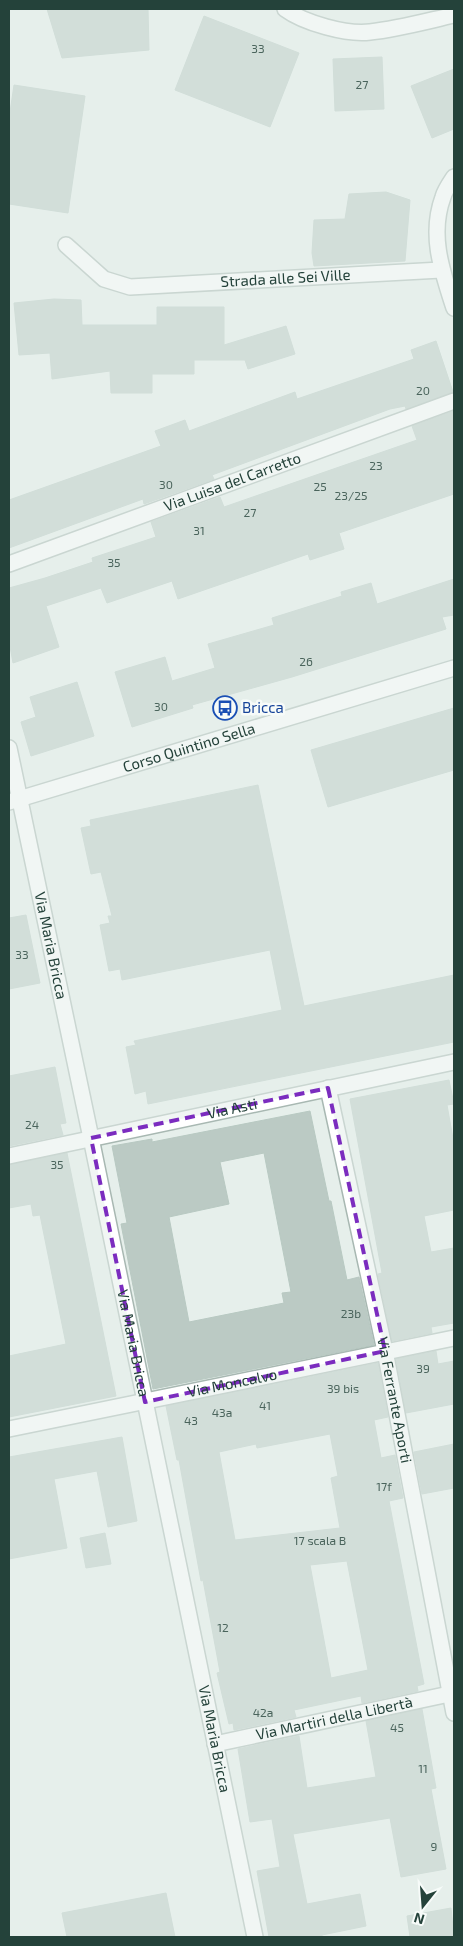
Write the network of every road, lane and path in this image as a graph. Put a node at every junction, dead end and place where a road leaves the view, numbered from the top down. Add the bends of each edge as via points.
1 (285, 9) edge
2 (454, 15) edge
3 (454, 177) edge
4 (66, 244) dead end
5 (442, 270) junction
6 (454, 308) edge
7 (454, 401) edge
8 (9, 564) edge
9 (454, 668) edge
10 (9, 748) edge
11 (14, 800) edge
12 (454, 1062) edge
13 (328, 1088) junction
14 (91, 1138) junction
15 (9, 1156) edge
16 (454, 1338) edge
17 (385, 1351) junction
18 (144, 1402) junction
19 (9, 1428) edge
20 (452, 1693) edge
21 (454, 1713) edge
22 (215, 1744) junction
23 (255, 1937) edge

1 - 2 street via 296,17 332,28 368,32
3 - 5 street via 443,196 436,226
4 - 5 street, Strada alle Sei Ville via 104,279 130,287
5 - 6 street
7 - 8 street, Via Luisa del Carretto
9 - 11 street, Corso Quintino Sella
10 - 11 street, Via Maria Bricca
11 - 14 street, Via Maria Bricca
12 - 13 street, Via Asti
13 - 14 street, Via Asti
13 - 17 street, Via Ferrante Aporti
14 - 15 street, Via Asti
14 - 18 street, Via Maria Bricca
16 - 17 street, Via Moncalvo
17 - 18 street, Via Moncalvo
17 - 20 street, Via Ferrante Aporti
18 - 19 street, Via Moncalvo
18 - 22 street, Via Maria Bricca
20 - 21 street, Via Ferrante Aporti
20 - 22 street, Via Martiri della Libertà
22 - 23 street, Via Maria Bricca

